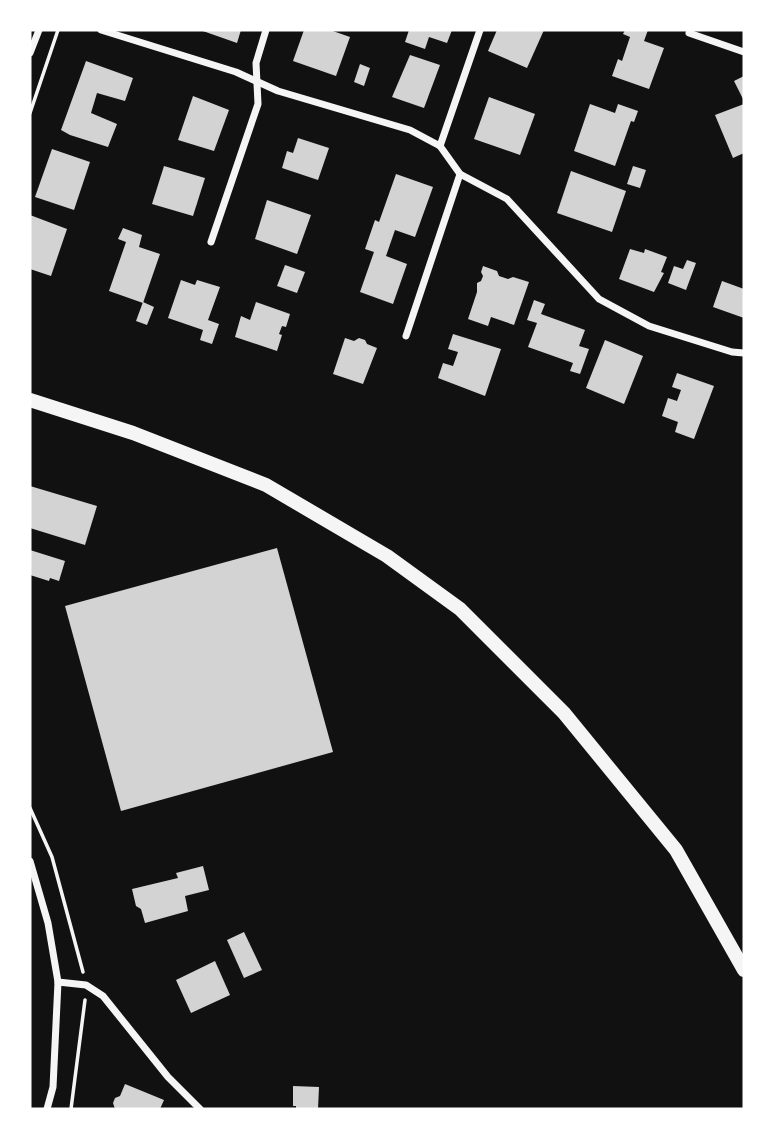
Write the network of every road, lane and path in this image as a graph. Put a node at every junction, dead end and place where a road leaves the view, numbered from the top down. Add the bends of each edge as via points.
1 (39, 30) edge
2 (58, 30) edge
3 (102, 30) edge
4 (267, 30) edge
5 (480, 30) edge
6 (690, 33) dead end
7 (744, 52) edge
8 (30, 53) edge
9 (259, 84) junction
10 (30, 113) edge
11 (440, 146) junction
12 (460, 174) junction
13 (211, 243) dead end
14 (405, 336) dead end
15 (744, 353) edge
16 (30, 400) edge
17 (30, 861) edge
18 (744, 970) edge
19 (58, 982) junction
20 (47, 1109) edge
21 (200, 1109) edge

1 - 8 street
2 - 10 path
3 - 9 street via 236,72
4 - 9 street via 256,63
5 - 11 street
6 - 7 street
9 - 11 street via 410,130
9 - 13 street via 258,104
11 - 12 street
12 - 14 street
12 - 15 street via 507,199 600,299 649,326
16 - 18 main road via 133,433 266,485 387,556 460,609 564,713 676,850
17 - 19 street via 48,923
19 - 20 street via 54,1087
19 - 21 street via 86,985 103,996

